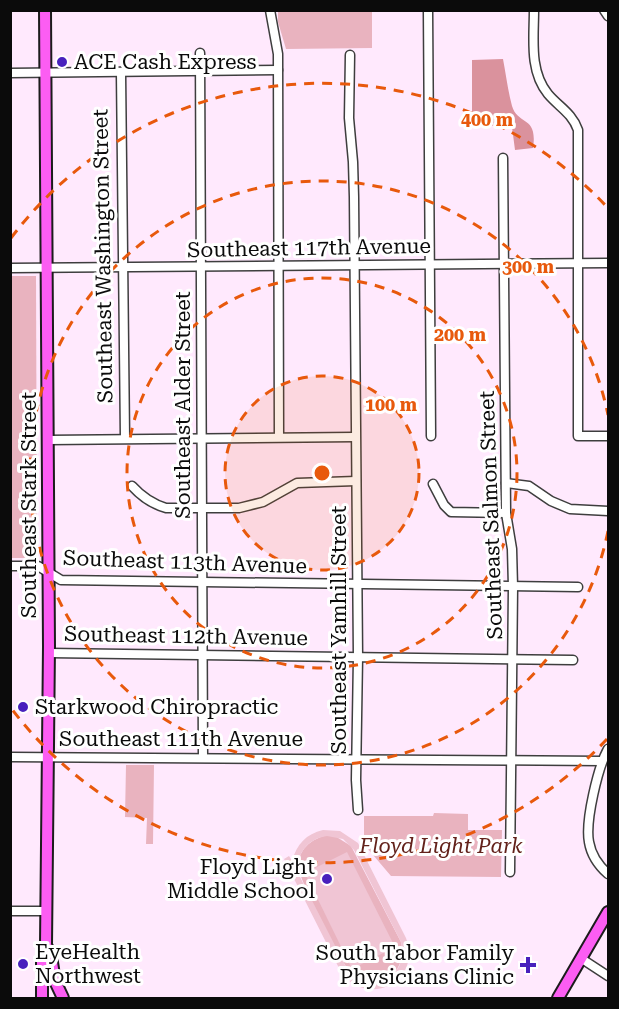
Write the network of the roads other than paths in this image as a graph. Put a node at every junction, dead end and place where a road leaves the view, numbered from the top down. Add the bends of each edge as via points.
1 (45, 10) edge
2 (270, 10) edge
3 (428, 10) edge
4 (534, 10) edge
5 (604, 10) edge
6 (609, 16) edge
7 (200, 53) dead end
8 (350, 54) dead end
9 (278, 70) junction
10 (200, 71) junction
11 (10, 73) edge
12 (45, 73) junction
13 (121, 73) junction
14 (503, 158) dead end
15 (578, 263) junction
16 (609, 263) edge
17 (428, 264) junction
18 (503, 264) junction
19 (278, 266) junction
20 (354, 266) junction
21 (200, 267) junction
22 (10, 268) edge
23 (47, 268) junction
24 (123, 268) junction
25 (431, 436) dead end
26 (609, 436) edge
27 (279, 437) junction
28 (356, 437) junction
29 (125, 438) junction
30 (202, 438) junction
31 (48, 440) junction
32 (356, 481) junction
33 (506, 483) junction
34 (433, 484) dead end
35 (132, 486) dead end
36 (202, 509) junction
37 (609, 511) edge
38 (506, 513) junction
39 (10, 566) edge
40 (49, 573) junction
41 (203, 582) junction
42 (358, 585) junction
43 (513, 587) junction
44 (578, 588) dead end
45 (49, 653) junction
46 (203, 654) junction
47 (358, 657) junction
48 (513, 659) junction
49 (573, 660) dead end
50 (609, 749) edge
51 (48, 756) junction
52 (10, 757) edge
53 (203, 757) junction
54 (357, 758) junction
55 (512, 760) junction
56 (602, 761) junction
57 (358, 810) dead end
58 (510, 872) dead end
59 (609, 874) edge
60 (10, 911) edge
61 (47, 911) junction
62 (609, 912) edge
63 (46, 945) junction
64 (582, 959) junction
65 (609, 976) edge
66 (42, 999) edge
67 (63, 999) edge
68 (558, 999) edge

1 - 12 main road, Southeast Stark Street
2 - 9 street
3 - 17 street
4 - 15 street via 536,70 541,84 572,116 578,130
5 - 6 street
7 - 10 street, Southeast Alder Street
8 - 20 street, Southeast Yamhill Street
9 - 10 street
9 - 19 street
10 - 13 street
10 - 21 street, Southeast Alder Street
11 - 12 street
12 - 13 street
12 - 23 main road, Southeast Stark Street
13 - 24 street, Southeast Washington Street
14 - 18 street, Southeast Salmon Street
15 - 16 street, Southeast 117th Avenue
15 - 18 street, Southeast 117th Avenue
15 - 26 street via 578,436
17 - 18 street, Southeast 117th Avenue
17 - 20 street, Southeast 117th Avenue
17 - 25 street
18 - 33 street, Southeast Salmon Street
19 - 20 street, Southeast 117th Avenue
19 - 21 street, Southeast 117th Avenue
19 - 27 street
20 - 28 street, Southeast Yamhill Street
21 - 24 street, Southeast 117th Avenue
21 - 30 street, Southeast Alder Street
22 - 23 street, Southeast 117th Avenue
23 - 24 street, Southeast 117th Avenue
23 - 31 main road, Southeast Stark Street
24 - 29 street, Southeast Washington Street
27 - 28 street
27 - 30 street
28 - 32 street, Southeast Yamhill Street
29 - 30 street
29 - 31 street
30 - 36 street, Southeast Alder Street
31 - 40 main road, Southeast Stark Street
32 - 36 street via 297,483 251,506
32 - 42 street, Southeast Yamhill Street
33 - 37 street via 529,486 560,506
33 - 38 street, Southeast Salmon Street
34 - 38 street via 451,512
35 - 36 street via 156,505
36 - 41 street, Southeast Alder Street
38 - 43 street, Southeast Salmon Street
39 - 40 street, Southeast 113th Avenue via 38,566
40 - 41 street, Southeast 113th Avenue via 60,580
40 - 45 main road, Southeast Stark Street
41 - 42 street, Southeast 113th Avenue
41 - 46 street, Southeast Alder Street
42 - 43 street, Southeast 113th Avenue
42 - 47 street, Southeast Yamhill Street
43 - 44 street, Southeast 113th Avenue
43 - 48 street, Southeast Salmon Street
45 - 46 street, Southeast 112th Avenue
45 - 51 main road, Southeast Stark Street
46 - 47 street, Southeast 112th Avenue
46 - 53 street, Southeast Alder Street
47 - 48 street, Southeast 112th Avenue
47 - 54 street, Southeast Yamhill Street
48 - 49 street, Southeast 112th Avenue
48 - 55 street, Southeast Salmon Street
50 - 56 street
51 - 52 street, Southeast 111th Avenue
51 - 53 street, Southeast 111th Avenue
51 - 61 main road, Southeast Stark Street
53 - 54 street, Southeast 111th Avenue
54 - 55 street, Southeast 111th Avenue
54 - 57 street, Southeast Yamhill Street
55 - 56 street, Southeast 111th Avenue
55 - 58 street, Southeast Salmon Street
56 - 59 street via 588,835 594,855
60 - 61 street
61 - 63 main road, Southeast Stark Street
62 - 64 main road
63 - 66 main road, Southeast Stark Street via 42,956
63 - 67 main road
64 - 65 street
64 - 68 main road

